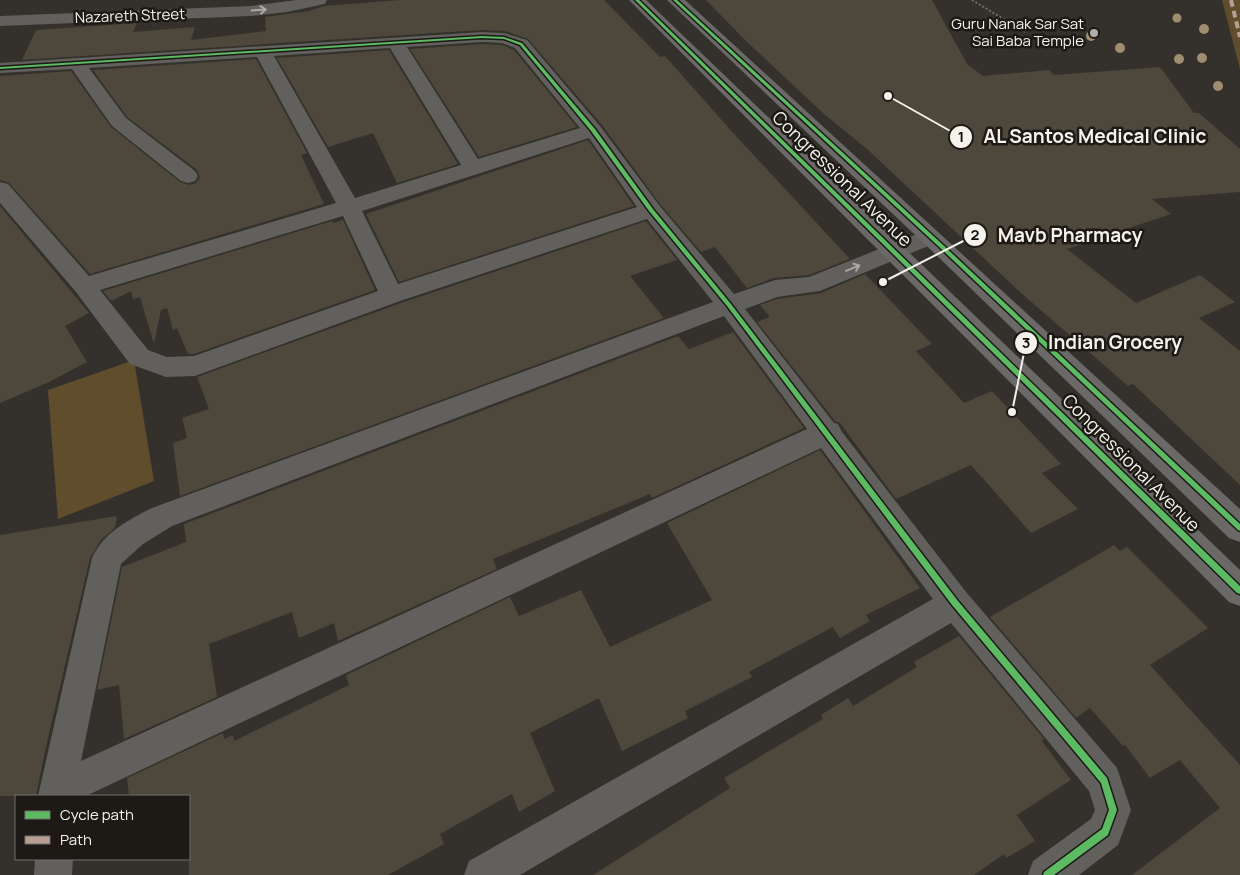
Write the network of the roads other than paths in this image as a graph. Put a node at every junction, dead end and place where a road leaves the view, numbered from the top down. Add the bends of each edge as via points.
1 (233, 0) edge
2 (319, 0) edge
3 (637, 0) edge
4 (675, 0) edge
5 (0, 11) edge
6 (0, 21) edge
7 (395, 42) junction
8 (263, 52) junction
9 (76, 62) junction
10 (0, 68) edge
11 (593, 130) junction
12 (473, 168) junction
13 (188, 176) dead end
14 (0, 189) edge
15 (349, 207) junction
16 (651, 210) junction
17 (924, 230) junction
18 (888, 245) junction
19 (84, 286) junction
20 (392, 295) junction
21 (729, 305) junction
22 (828, 432) junction
23 (1240, 528) edge
24 (1240, 591) edge
25 (955, 603) junction
26 (56, 794) edge
27 (54, 860) edge
28 (53, 875) edge
29 (483, 875) edge
30 (1047, 875) edge

1 - 5 street, Nazareth Street
6 -> 2 street, Nazareth Street via 251,11
3 - 18 main road, Congressional Avenue
4 - 17 main road, Congressional Avenue
7 - 8 street
7 - 11 street via 482,37 504,38 521,44
7 - 12 street
8 - 9 street
8 - 15 street
9 - 10 street
9 - 13 street via 119,122
11 - 12 street
11 - 16 street
12 - 15 street
14 - 19 street
15 - 19 street
15 - 20 street
16 - 20 street
16 - 21 street
17 - 18 street
17 - 23 main road, Congressional Avenue
18 - 21 street via 812,285 775,289
18 - 24 main road, Congressional Avenue
19 - 20 street via 139,356 166,367 195,366
21 - 22 street
21 - 26 street via 162,517 121,541 108,558
22 - 25 street
22 - 26 street
25 - 29 street
25 - 30 street via 1104,781 1113,810 1105,832
27 - 28 street

